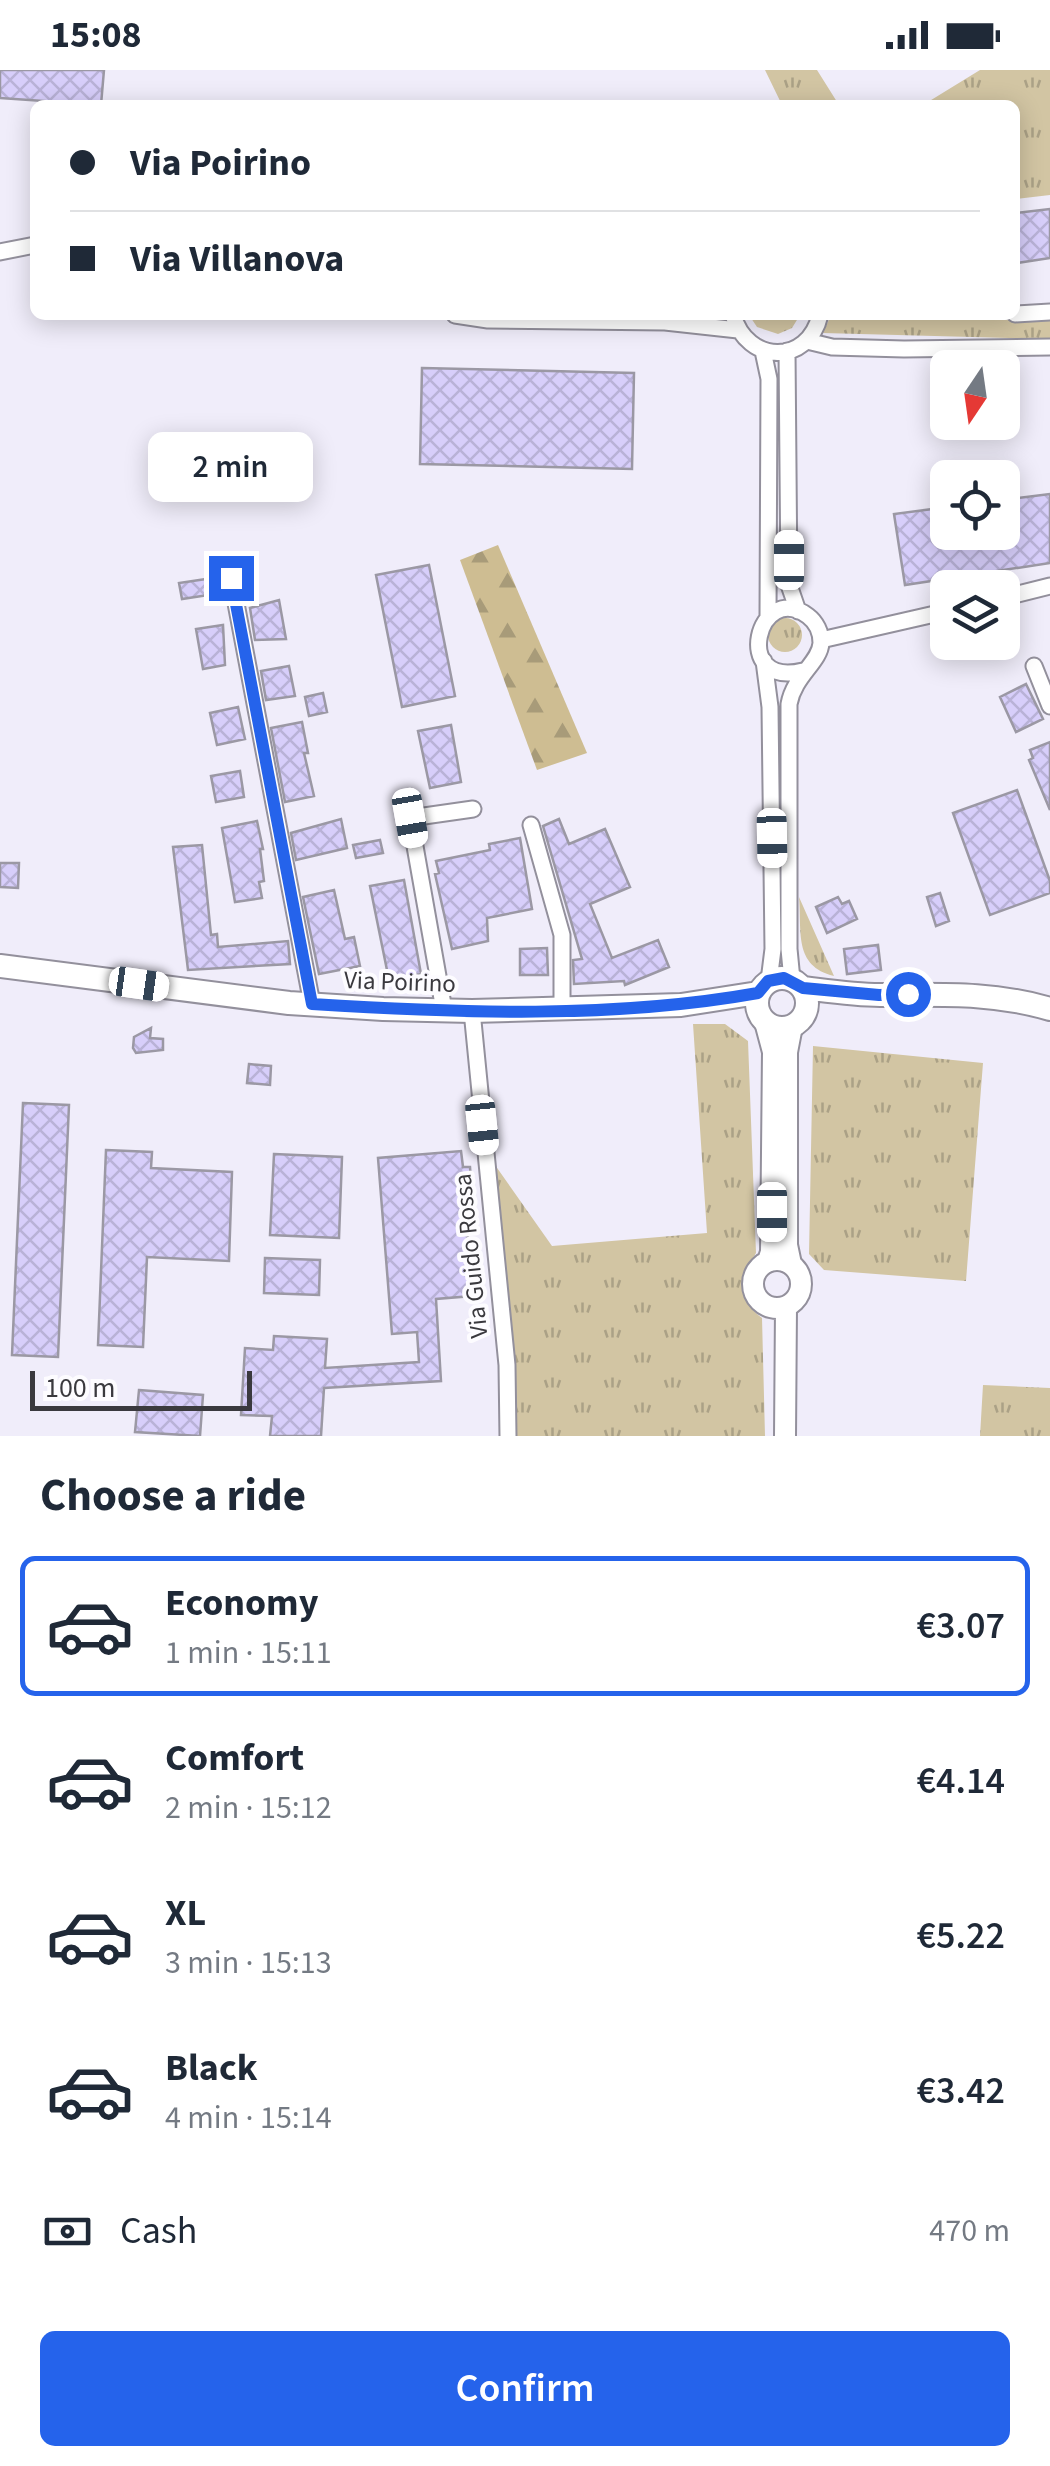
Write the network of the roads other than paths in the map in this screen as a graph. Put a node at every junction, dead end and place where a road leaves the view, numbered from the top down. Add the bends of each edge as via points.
1 (30, 247) edge
2 (0, 252) edge
3 (1050, 312) edge
4 (1020, 314) edge
5 (488, 320) edge
6 (818, 320) edge
7 (735, 323) edge
8 (807, 341) junction
9 (1050, 347) edge
10 (763, 351) junction
11 (788, 352) junction
12 (231, 578) dead end
13 (1050, 586) edge
14 (1020, 594) edge
15 (798, 610) junction
16 (930, 615) edge
17 (768, 618) junction
18 (821, 640) junction
19 (764, 661) junction
20 (1034, 666) dead end
21 (802, 670) junction
22 (1050, 706) edge
23 (473, 810) dead end
24 (530, 826) dead end
25 (0, 966) edge
26 (780, 1002) junction
27 (312, 1004) junction
28 (562, 1009) junction
29 (1050, 1009) edge
30 (444, 1010) junction
31 (472, 1011) junction
32 (768, 1261) junction
33 (791, 1264) junction
34 (778, 1307) junction
35 (508, 1436) edge
36 (774, 1436) edge
37 (785, 1436) edge

1 - 2 street
3 - 4 street
5 - 7 street
6 - 8 street
7 - 10 street
8 - 9 street via 904,349
8 - 11 street
10 - 11 street
10 - 17 street via 769,379
11 - 15 street via 788,584
12 - 27 street
13 - 14 street
15 - 17 street
15 - 18 street via 816,624
16 - 18 street
17 - 19 street via 758,634
18 - 21 street via 816,658
19 - 21 street via 782,672
19 - 26 street
20 - 22 street
21 - 26 street via 789,704 789,950
23 - 30 street via 410,818
24 - 28 street via 562,935
25 - 27 main road, Via Poirino
26 - 28 main road, Via Poirino
26 - 29 main road, Via Poirino via 968,994
26 - 32 street
26 - 33 street
27 - 30 main road, Via Poirino
28 - 31 main road, Via Poirino
30 - 31 main road, Via Poirino
31 - 35 street, Via Guido Rossa
32 - 33 street
32 - 34 street via 752,1285 757,1299
33 - 34 street via 801,1284 797,1298
34 - 36 street
34 - 37 street

